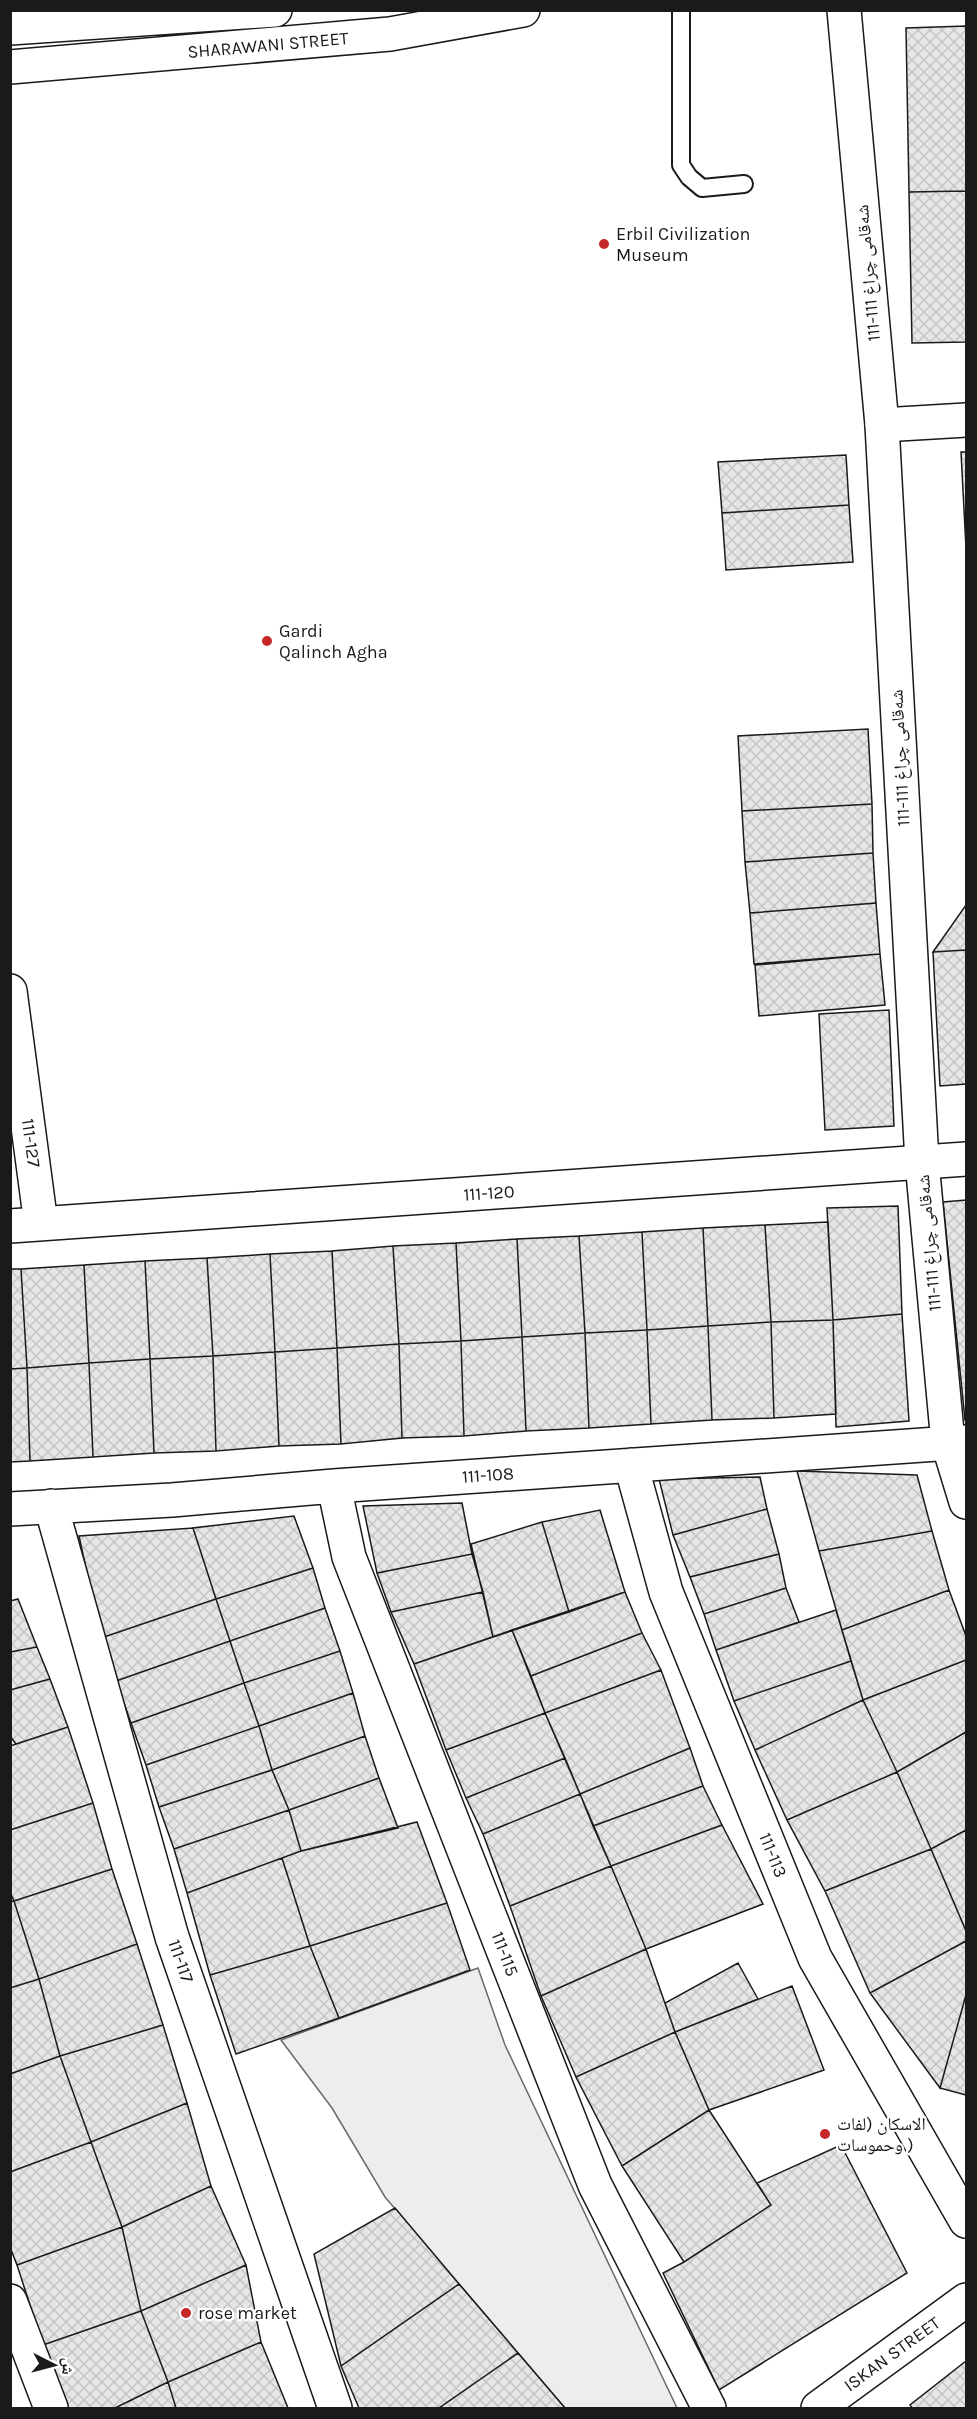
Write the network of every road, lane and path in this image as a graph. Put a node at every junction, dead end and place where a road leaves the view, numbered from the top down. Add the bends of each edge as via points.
1 (275, 10) edge
2 (523, 10) edge
3 (681, 10) edge
4 (844, 10) edge
5 (10, 28) edge
6 (10, 67) edge
7 (744, 184) dead end
8 (966, 420) edge
9 (882, 425) junction
10 (10, 991) edge
11 (966, 1159) edge
12 (922, 1162) junction
13 (26, 1225) edge
14 (957, 1442) edge
15 (631, 1466) junction
16 (334, 1486) junction
17 (966, 1502) edge
18 (51, 1506) junction
19 (10, 1509) edge
20 (966, 2222) edge
21 (966, 2300) edge
22 (10, 2301) edge
23 (51, 2409) edge
24 (335, 2409) edge
25 (709, 2409) edge
26 (818, 2409) edge

1 - 5 street, SHARAWANI STREET
2 - 6 street, SHARAWANI STREET via 390,34
3 - 7 lane via 681,165 702,188
4 - 9 street, شەقامی چراغ 111-111
8 - 9 street
9 - 12 street, شەقامی چراغ 111-111
10 - 13 street, 111-127
11 - 12 street, 111-120
12 - 13 street, 111-120
12 - 14 street, شەقامی چراغ 111-111
14 - 15 street, 111-108
14 - 17 street, شەقامی چراغ 111-111
15 - 16 street, 111-108
15 - 20 street, 111-113 via 666,1592 815,1958
16 - 18 street, 111-108
16 - 25 street, 111-115 via 349,1557 596,2185
18 - 19 street, 111-108
18 - 24 street, 111-117 via 172,1937
21 - 26 street, ISKAN STREET
22 - 23 street

